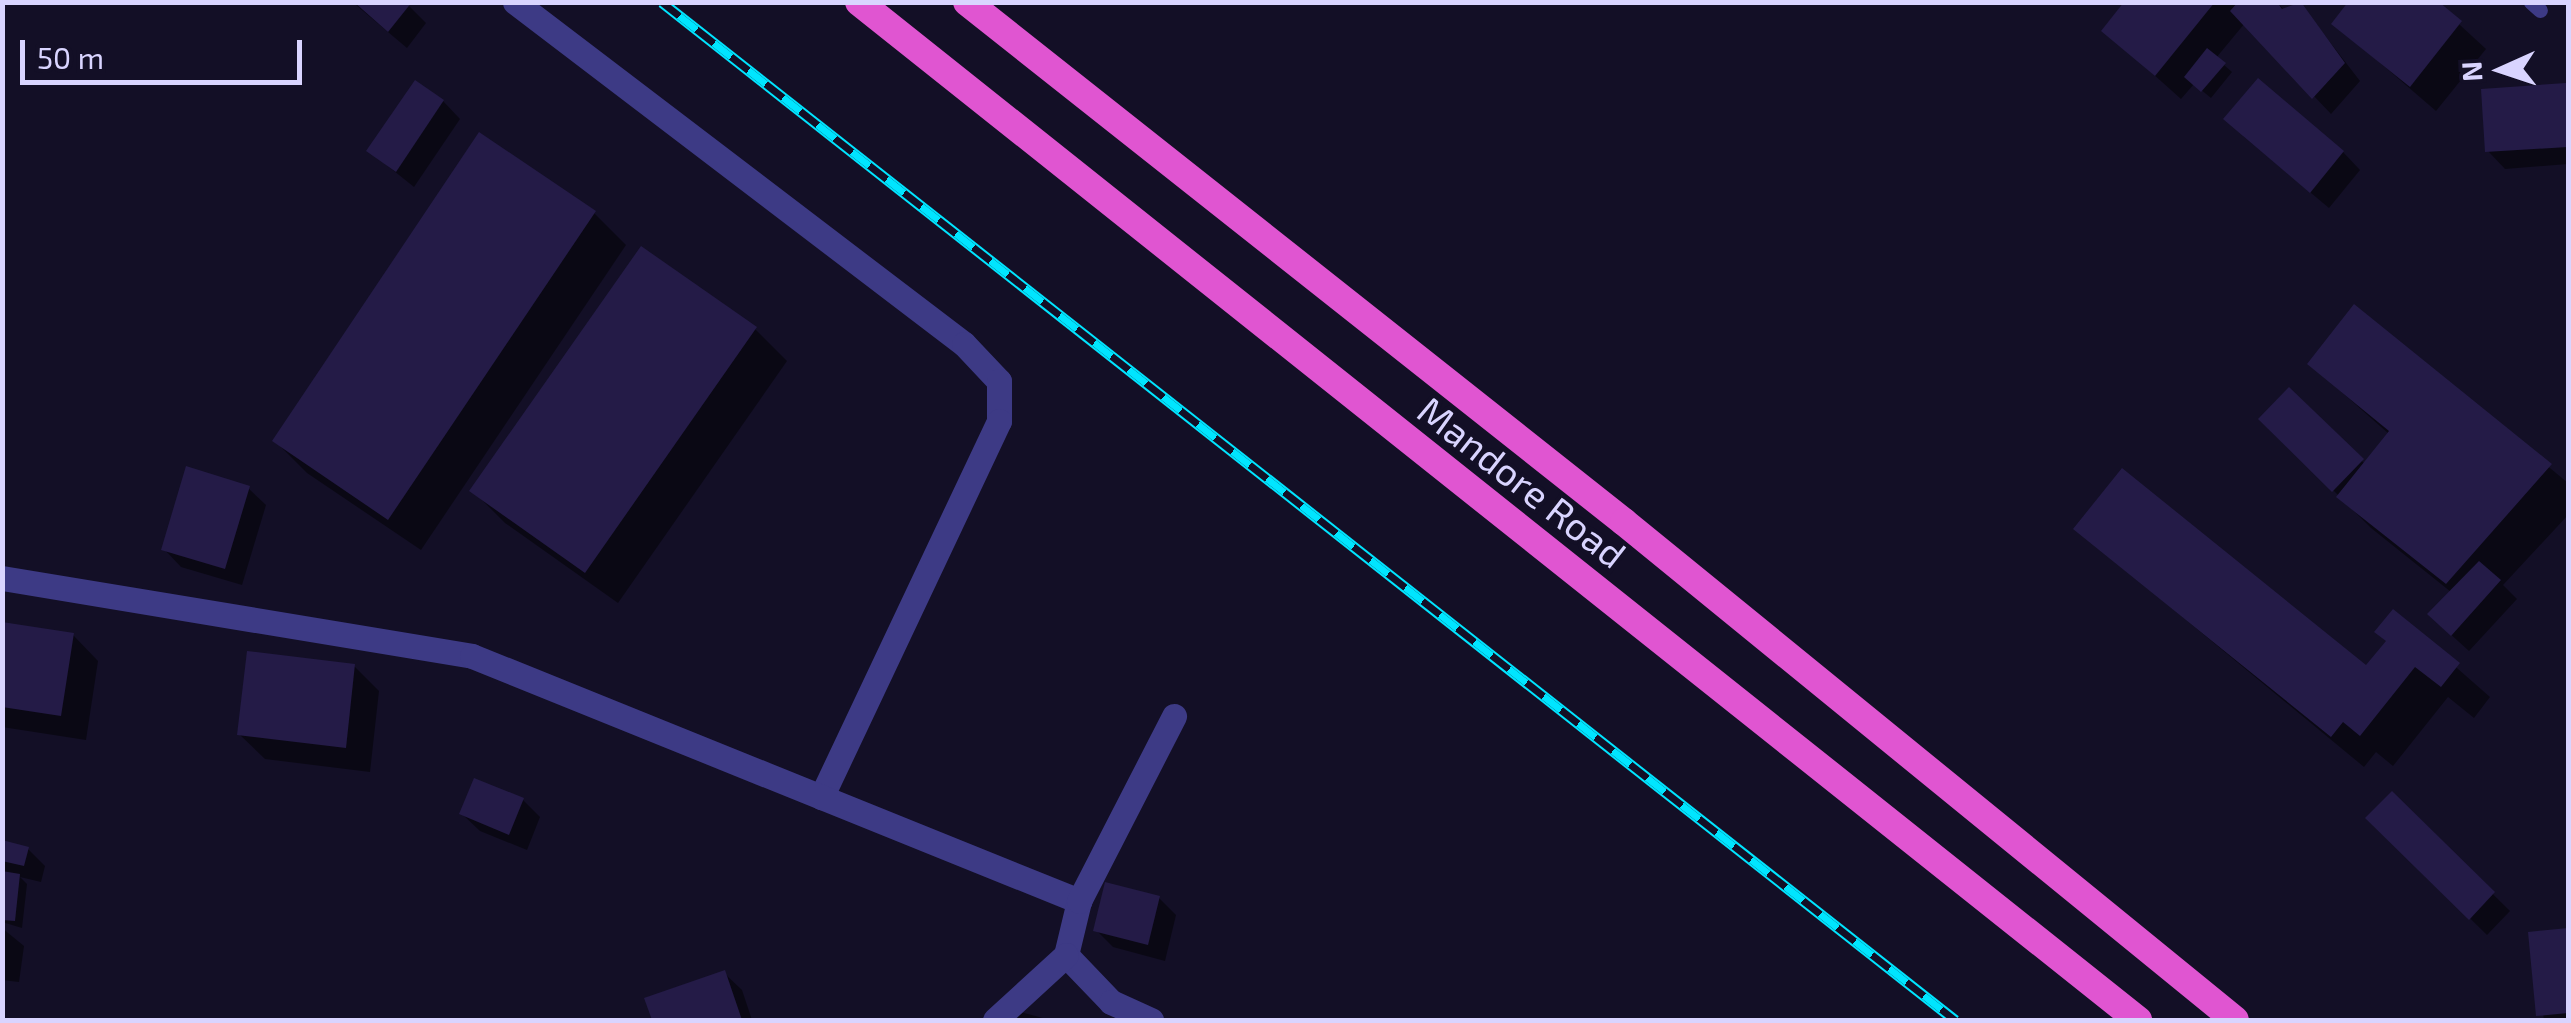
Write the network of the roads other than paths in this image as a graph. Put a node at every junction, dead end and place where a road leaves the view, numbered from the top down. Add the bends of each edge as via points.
1 (515, 2) edge
2 (859, 2) edge
3 (976, 10) edge
4 (2, 578) edge
5 (1174, 716) dead end
6 (820, 797) junction
7 (1078, 901) junction
8 (1066, 955) junction
9 (995, 1020) edge
10 (1150, 1020) edge
11 (2138, 1020) edge
12 (2235, 1020) edge

1 - 6 street via 964,344 999,382 999,421
2 - 11 highway, Mandore Road
3 - 12 highway via 1624,522
4 - 6 street via 472,656
5 - 7 street
6 - 7 street
7 - 8 street
8 - 9 street
8 - 10 street via 1111,1002

